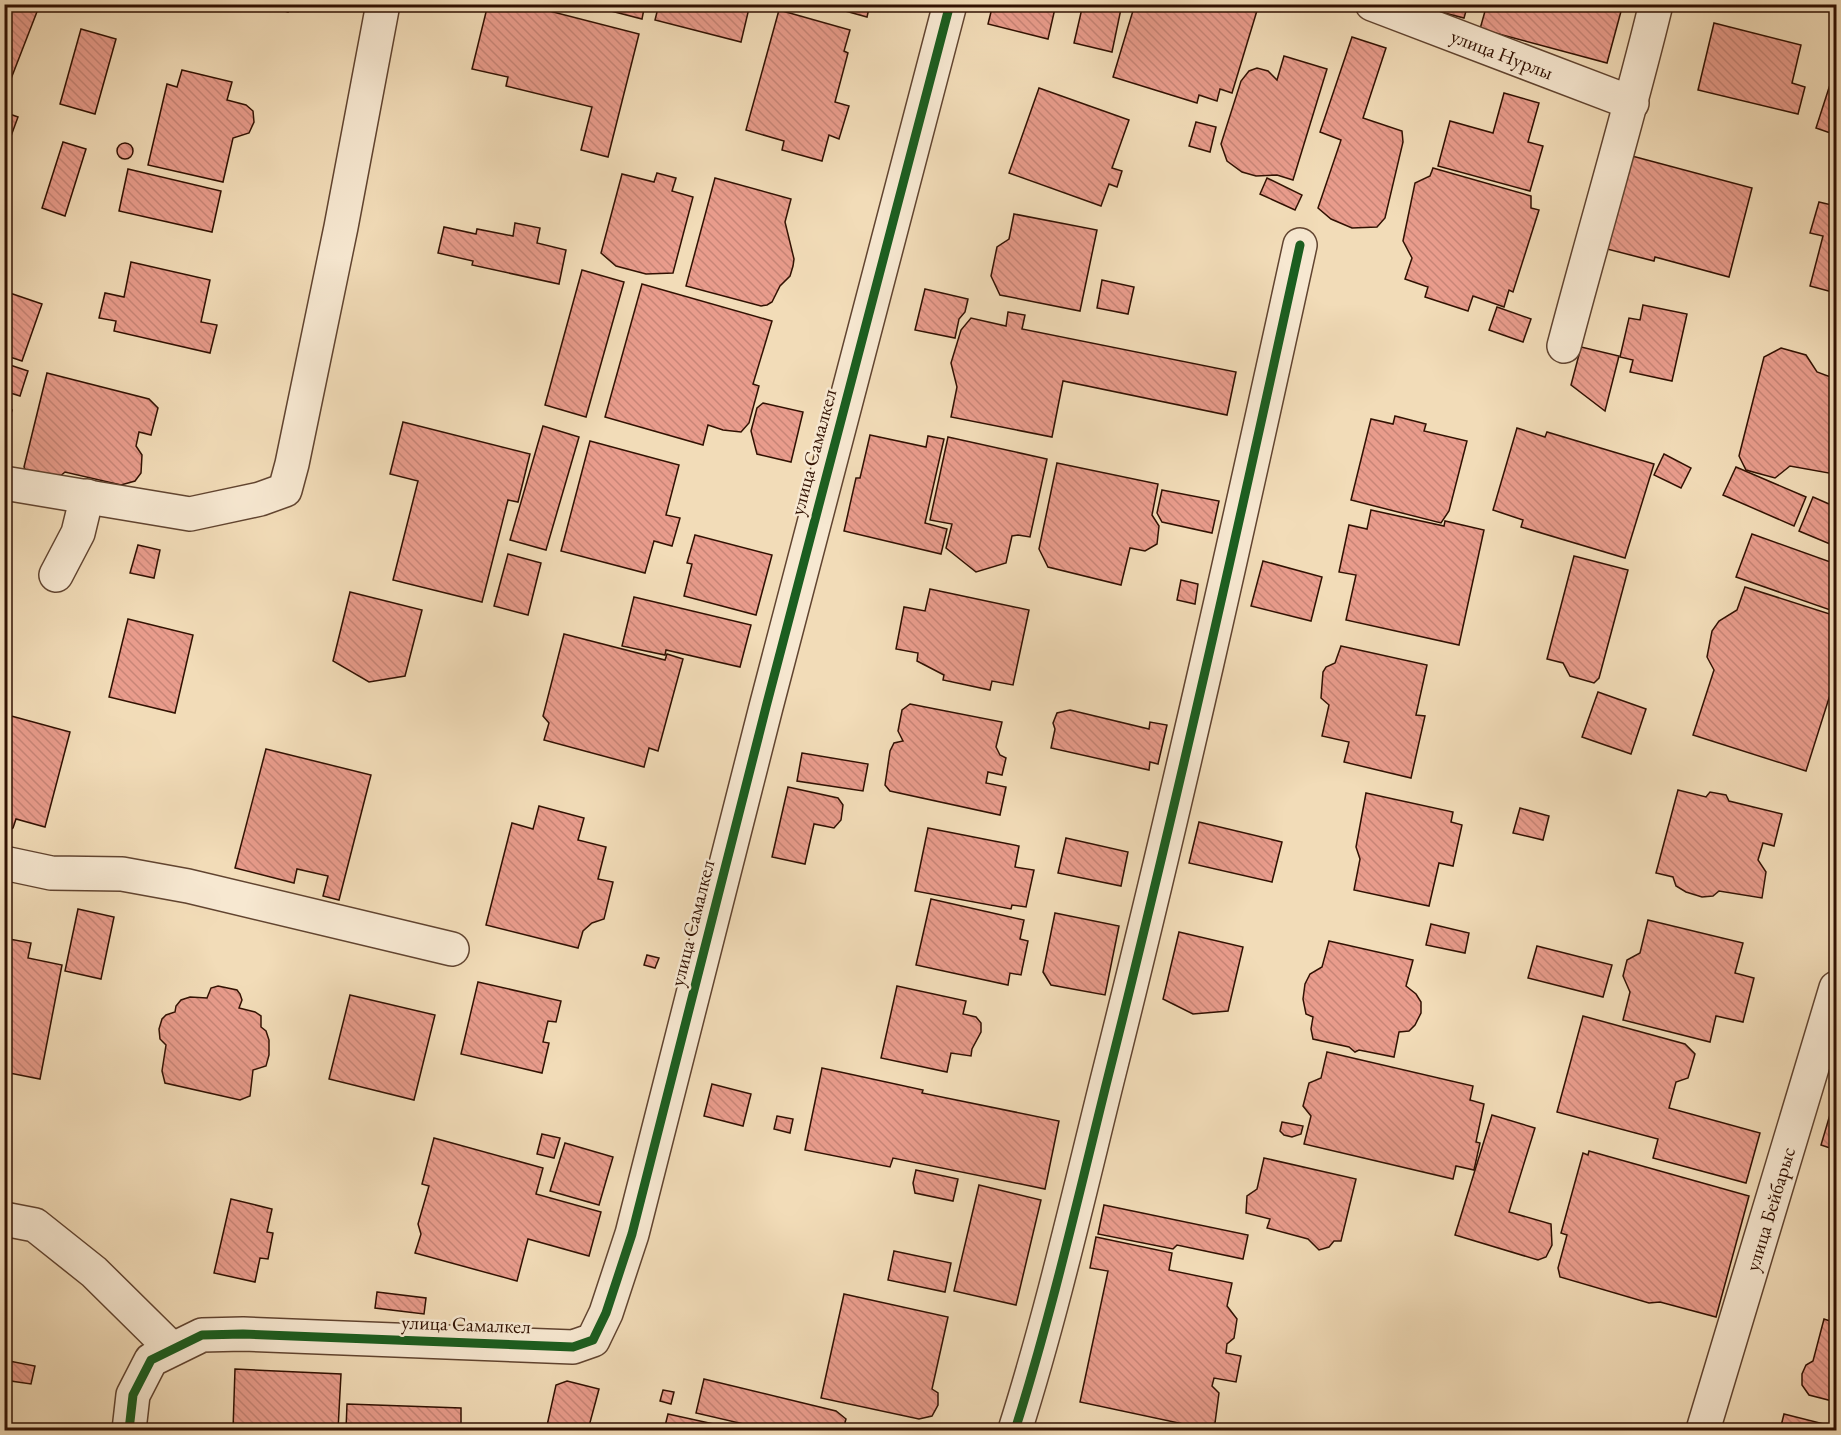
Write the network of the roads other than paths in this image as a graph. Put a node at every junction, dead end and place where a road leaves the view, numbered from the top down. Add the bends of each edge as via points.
1 (384, 4) edge
2 (950, 4) edge
3 (1372, 4) edge
4 (1656, 4) edge
5 (1632, 103) junction
6 (1300, 245) dead end
7 (1564, 346) dead end
8 (4, 483) edge
9 (87, 496) junction
10 (56, 575) dead end
11 (4, 863) edge
12 (452, 949) dead end
13 (1836, 988) edge
14 (5, 1219) edge
15 (171, 1349) junction
16 (129, 1431) edge
17 (1015, 1431) edge
18 (1703, 1431) edge

1 - 9 street via 285,490 190,514
2 - 15 street, улица Самалкел via 632,1234 593,1340 573,1347 243,1334 202,1335
3 - 5 street, улица Нурлы
4 - 5 street
5 - 7 street
6 - 17 street via 1128,997 1034,1371
8 - 9 street
9 - 10 street via 78,533
11 - 12 street via 51,873 122,874 188,886
13 - 18 street, улица Бейбарыс
14 - 15 street via 35,1225 94,1272
15 - 16 street, улица Самалкел via 151,1360 133,1395

